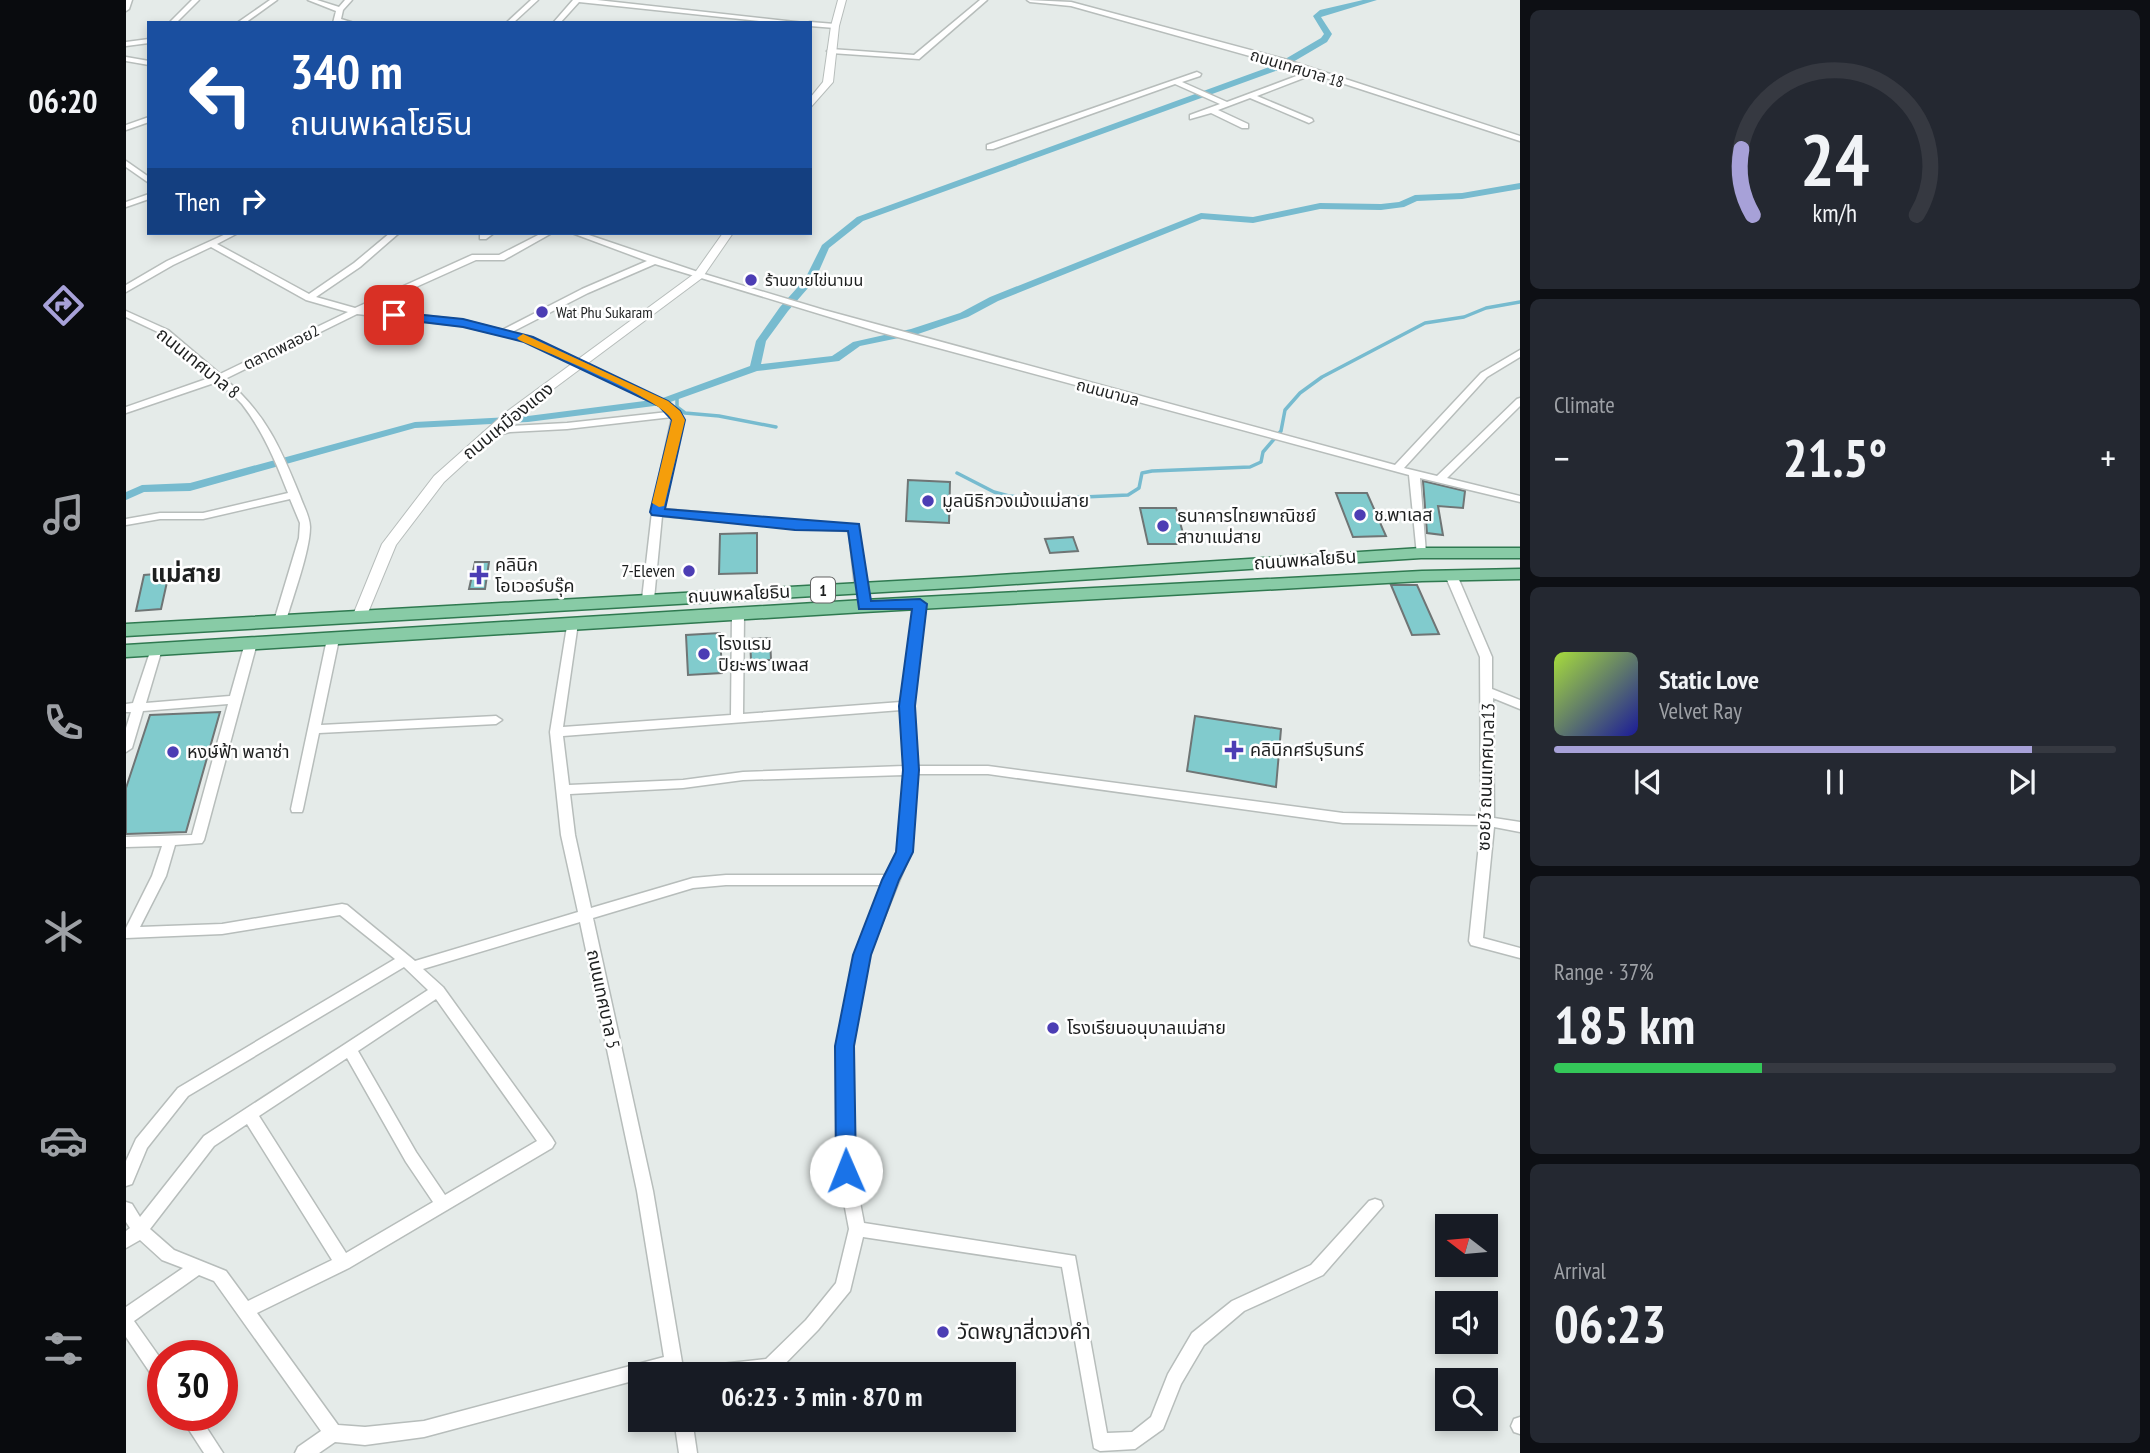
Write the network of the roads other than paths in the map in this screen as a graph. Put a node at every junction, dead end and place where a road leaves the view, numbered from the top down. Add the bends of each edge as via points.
1 (128, 0) edge
2 (195, 0) edge
3 (274, 0) edge
4 (311, 0) edge
5 (349, 0) edge
6 (535, 0) edge
7 (578, 0) edge
8 (842, 0) edge
9 (984, 0) edge
10 (1030, 0) edge
11 (1071, 2) edge
12 (126, 9) edge
13 (341, 10) junction
14 (700, 14) junction
15 (174, 21) edge
16 (243, 21) edge
17 (336, 21) edge
18 (511, 21) edge
19 (558, 21) edge
20 (695, 21) edge
21 (779, 21) edge
22 (812, 24) edge
23 (835, 26) junction
24 (147, 41) edge
25 (128, 42) edge
26 (831, 51) junction
27 (126, 59) edge
28 (147, 63) edge
29 (1314, 72) junction
30 (1197, 74) dead end
31 (1176, 82) junction
32 (1202, 93) joint
33 (1251, 96) junction
34 (812, 102) edge
35 (1228, 105) junction
36 (1211, 110) junction
37 (1193, 117) dead end
38 (147, 120) edge
39 (1308, 121) dead end
40 (1245, 125) dead end
41 (126, 128) edge
42 (1520, 139) edge
43 (990, 147) dead end
44 (126, 163) edge
45 (147, 179) edge
46 (147, 197) edge
47 (126, 205) edge
48 (230, 235) edge
49 (393, 235) edge
50 (544, 235) edge
51 (585, 235) edge
52 (727, 235) edge
53 (211, 244) junction
54 (652, 262) junction
55 (698, 276) junction
56 (126, 279) edge
57 (136, 282) junction
58 (126, 289) edge
59 (309, 298) junction
60 (356, 310) junction
61 (126, 314) edge
62 (503, 333) junction
63 (1520, 353) edge
64 (580, 363) junction
65 (217, 379) junction
66 (1520, 401) edge
67 (670, 409) junction
68 (126, 410) edge
69 (489, 433) junction
70 (1396, 470) junction
71 (1414, 474) junction
72 (1439, 480) junction
73 (294, 495) junction
74 (1520, 499) edge
75 (657, 512) junction
76 (126, 522) edge
77 (1421, 553) junction
78 (1520, 553) edge
79 (1520, 574) edge
80 (1451, 575) junction
81 (917, 584) junction
82 (861, 587) junction
83 (648, 599) junction
84 (920, 604) junction
85 (864, 606) junction
86 (738, 614) junction
87 (360, 615) junction
88 (280, 621) junction
89 (572, 623) junction
90 (126, 630) edge
91 (333, 639) junction
92 (251, 643) junction
93 (156, 649) junction
94 (126, 650) edge
95 (1488, 692) junction
96 (235, 700) junction
97 (1520, 705) edge
98 (907, 706) junction
99 (132, 708) edge
100 (496, 720) dead end
101 (737, 720) junction
102 (314, 729) junction
103 (556, 732) junction
104 (126, 748) edge
105 (911, 770) junction
106 (564, 790) junction
107 (297, 809) dead end
108 (1488, 821) junction
109 (1520, 827) edge
110 (170, 841) junction
111 (126, 842) edge
112 (891, 880) junction
113 (584, 914) junction
114 (129, 933) edge
115 (1520, 953) edge
116 (408, 963) junction
117 (438, 991) junction
118 (349, 1049) junction
119 (250, 1115) junction
120 (126, 1179) edge
121 (442, 1202) junction
122 (1375, 1206) dead end
123 (126, 1209) edge
124 (857, 1229) junction
125 (140, 1230) junction
126 (126, 1241) edge
127 (343, 1263) junction
128 (198, 1267) junction
129 (244, 1311) junction
130 (126, 1317) edge
131 (126, 1323) edge
132 (147, 1354) edge
133 (673, 1362) edge
134 (775, 1362) edge
135 (628, 1379) edge
136 (199, 1431) edge
137 (684, 1432) edge
138 (333, 1433) junction
139 (214, 1453) edge
140 (304, 1453) edge
141 (688, 1453) edge

1 - 12 street
2 - 15 street
3 - 16 street
4 - 13 street
5 - 13 street
6 - 18 street
7 - 14 street
7 - 19 street
8 - 23 street
9 - 26 street via 914,61
10 - 11 street, ถนนเทศบาล 18
11 - 29 street, ถนนเทศบาล 18
13 - 17 street
14 - 20 street
14 - 21 street
22 - 23 street
23 - 26 street
24 - 25 street
26 - 34 street via 828,82
27 - 28 street
29 - 33 street
29 - 42 street, ถนนเทศบาล 18
30 - 31 street
31 - 32 street
31 - 43 street
32 - 35 street
33 - 35 street
33 - 39 street
35 - 36 street
36 - 37 street
36 - 40 street
38 - 41 street
44 - 45 street
46 - 47 street
48 - 53 street
49 - 59 street
50 - 60 street, ตลาดพลอย2 via 501,258 475,257
51 - 54 street, ถนนนามล
52 - 55 street, ถนนเหมืองแดง
53 - 57 street
53 - 59 street
54 - 55 street, ถนนนามล
54 - 62 street
55 - 64 street, ถนนเหมืองแดง
55 - 70 street, ถนนนามล
56 - 57 street
57 - 58 street
59 - 60 street
60 - 62 street via 463,323
60 - 65 street, ตลาดพลอย2
61 - 65 street, ถนนเทศบาล 8 via 165,332
62 - 64 street
63 - 70 street via 1484,375
64 - 67 street
64 - 69 street, ถนนเหมืองแดง
65 - 68 street, ตลาดพลอย2
65 - 73 street, ถนนเทศบาล 8 via 244,400 263,427
66 - 72 street
67 - 69 street via 578,425
67 - 75 street via 678,420
69 - 87 street, ถนนเหมืองแดง via 413,509 389,544
70 - 71 street, ถนนนามล
71 - 72 street, ถนนนามล
71 - 77 street
72 - 74 street, ถนนนามล
73 - 76 street via 203,516
73 - 88 street, ถนนเทศบาล 8 via 305,523 304,538
75 - 82 street via 795,526 855,527
75 - 83 street
77 - 78 main road, ถนนพหลโยธิน / 1
77 - 81 main road, ถนนพหลโยธิน / 1
79 - 80 main road, ถนนพหลโยธิน / 1
80 - 84 main road, ถนนพหลโยธิน / 1
80 - 95 street, ซอย3 ถนนเทศบาล13 via 1486,657
81 - 82 main road, ถนนพหลโยธิน / 1
81 - 84 main road
82 - 83 main road, ถนนพหลโยธิน / 1
82 - 85 main road
83 - 87 main road, ถนนพหลโยธิน / 1
84 - 85 main road, ถนนพหลโยธิน / 1
84 - 98 street
85 - 86 main road, ถนนพหลโยธิน / 1
86 - 89 main road, ถนนพหลโยธิน / 1
86 - 101 street
87 - 88 main road, ถนนพหลโยธิน / 1
88 - 90 main road, ถนนพหลโยธิน / 1
89 - 91 main road, ถนนพหลโยธิน / 1
89 - 103 street, ถนนเทศบาล 5
91 - 92 main road, ถนนพหลโยธิน / 1
91 - 102 street
92 - 93 main road, ถนนพหลโยธิน / 1
92 - 96 street
93 - 94 main road, ถนนพหลโยธิน / 1
93 - 99 street
95 - 97 street
95 - 108 street, ซอย3 ถนนเทศบาล13
96 - 99 street
96 - 110 street via 197,840
98 - 101 street
98 - 105 street
99 - 104 street
100 - 102 street
101 - 103 street
102 - 107 street
103 - 106 street, ถนนเทศบาล 5
105 - 106 street via 743,776
105 - 108 street via 988,770 1343,818
105 - 112 street via 904,852
106 - 113 street, ถนนเทศบาล 5
108 - 109 street
108 - 115 street, ซอย3 ถนนเทศบาล13 via 1476,941
110 - 111 street
110 - 114 street via 159,876
112 - 113 street via 693,883
112 - 124 street via 862,955 845,1046 846,1171
113 - 116 street
113 - 133 street, ถนนเทศบาล 5 via 645,1191
114 - 116 street via 222,929 342,909
116 - 117 street
116 - 120 street via 183,1093 141,1144
117 - 118 street
117 - 121 street via 547,1143
118 - 119 street
118 - 121 street
119 - 125 street via 209,1140
119 - 127 street
121 - 127 street
122 - 124 street via 1317,1270 1238,1306 1198,1339 1174,1380 1157,1423 1135,1440 1100,1442 1069,1261
123 - 125 street
124 - 134 street via 844,1286
125 - 126 street
125 - 128 street via 168,1255
127 - 129 street
128 - 129 street via 220,1276
128 - 130 street
129 - 138 street
131 - 132 street
135 - 138 street via 424,1429 365,1436
136 - 139 street
137 - 141 street
138 - 140 street

